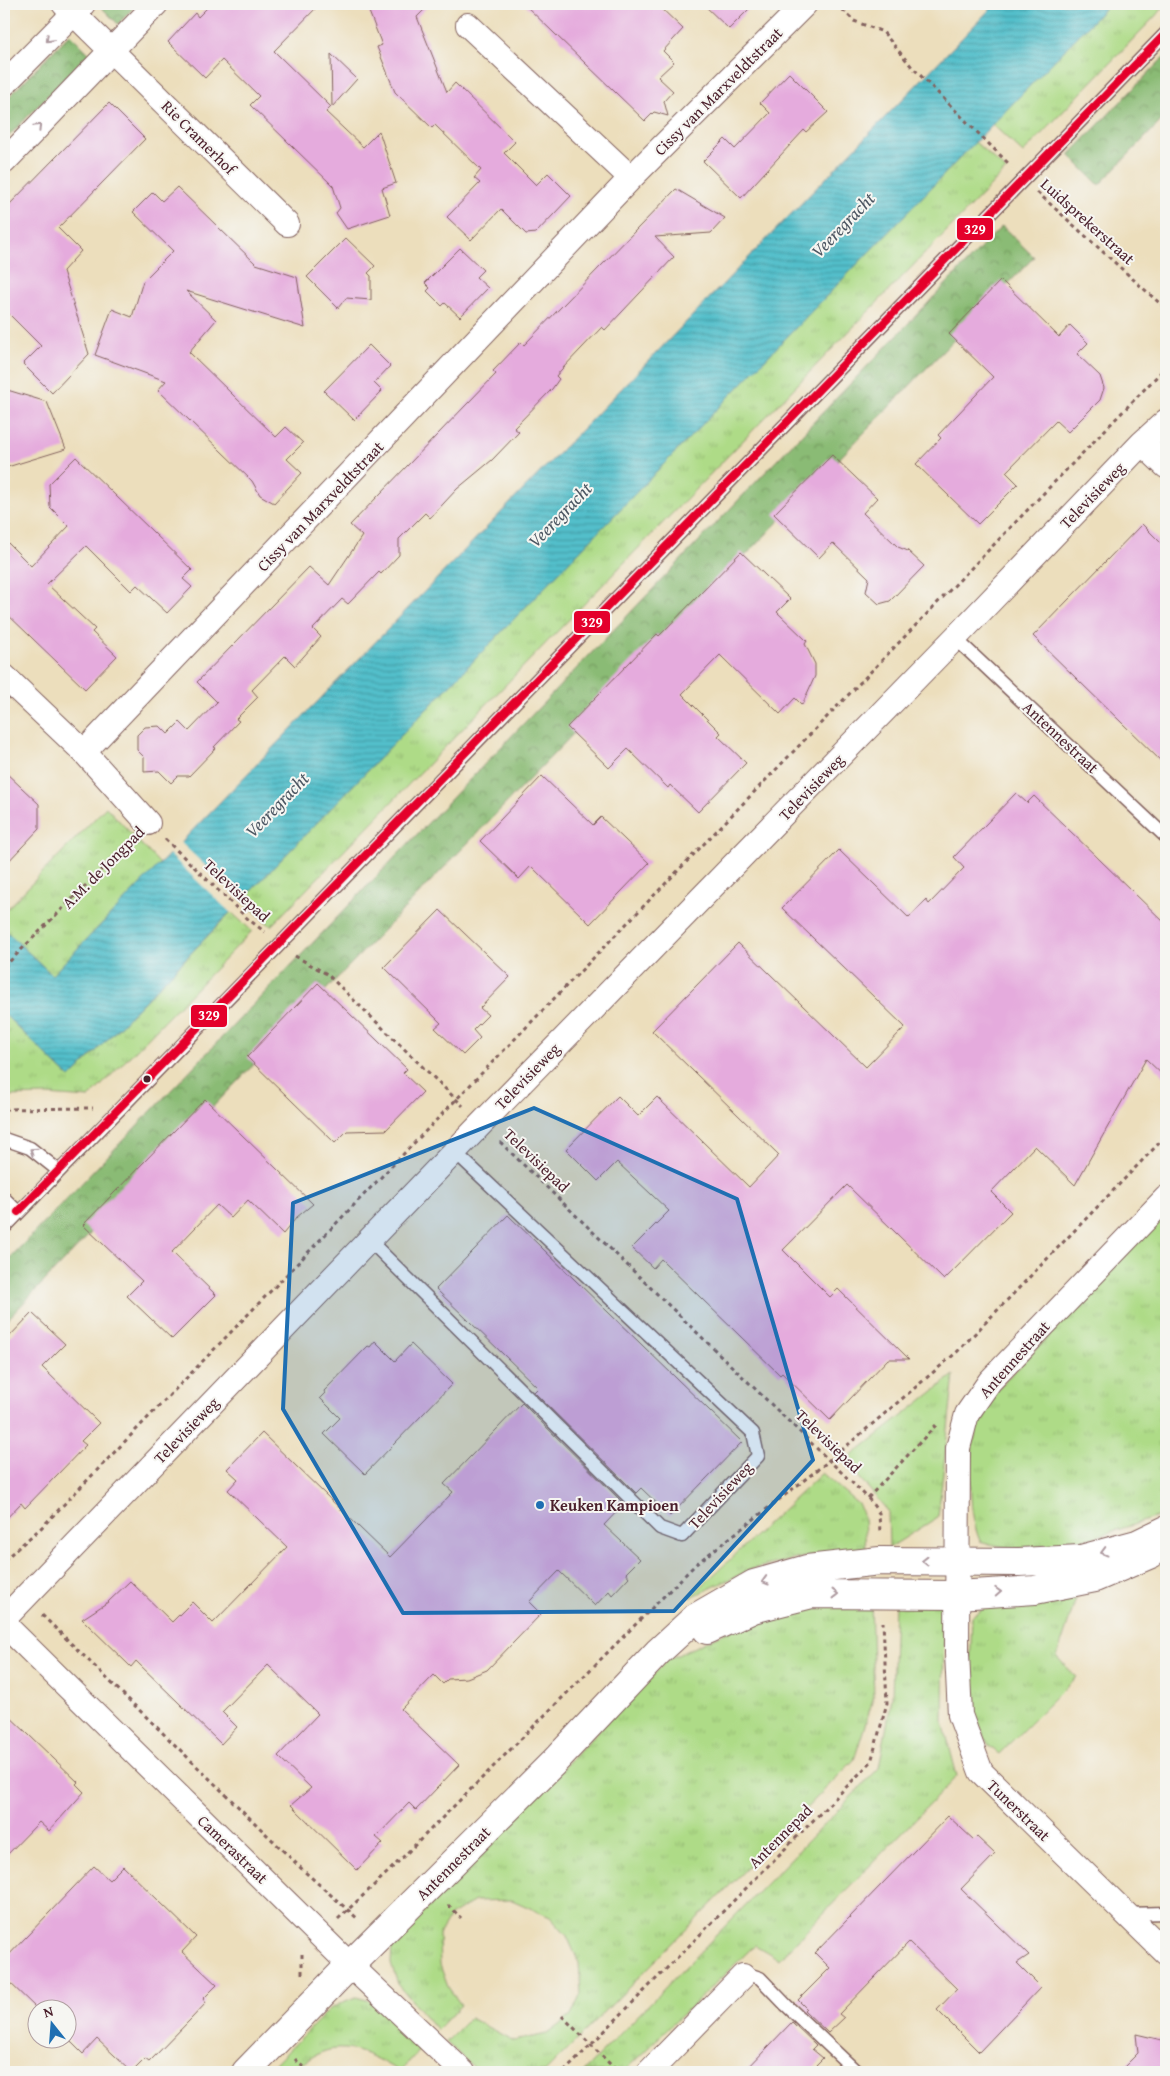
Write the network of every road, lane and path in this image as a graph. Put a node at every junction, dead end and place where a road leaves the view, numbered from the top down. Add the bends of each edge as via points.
1 (156, 4) edge
2 (805, 4) edge
3 (837, 4) edge
4 (73, 7) edge
5 (468, 24) dead end
6 (1166, 33) edge
7 (112, 50) junction
8 (4, 84) edge
9 (4, 162) edge
10 (631, 178) junction
11 (1024, 181) junction
12 (287, 224) dead end
13 (1166, 309) edge
14 (1166, 367) edge
15 (1166, 422) edge
16 (1142, 443) junction
17 (1166, 466) edge
18 (955, 638) junction
19 (4, 676) edge
20 (84, 752) junction
21 (156, 831) junction
22 (1166, 837) edge
23 (278, 945) junction
24 (4, 967) edge
25 (455, 1099) junction
26 (94, 1108) dead end
27 (4, 1109) edge
28 (481, 1124) junction
29 (4, 1139) edge
30 (454, 1152) junction
31 (59, 1171) junction
32 (4, 1198) edge
33 (1166, 1198) edge
34 (18, 1212) junction
35 (4, 1228) edge
36 (368, 1240) junction
37 (967, 1414) junction
38 (868, 1498) junction
39 (1166, 1530) edge
40 (1166, 1546) edge
41 (4, 1560) edge
42 (880, 1561) junction
43 (958, 1561) junction
44 (882, 1594) junction
45 (957, 1595) junction
46 (25, 1597) junction
47 (4, 1619) edge
48 (4, 1624) edge
49 (658, 1652) junction
50 (1166, 1913) edge
51 (1126, 1914) junction
52 (1157, 1935) edge
53 (379, 1938) junction
54 (1166, 1953) edge
55 (350, 1965) junction
56 (743, 1976) joint
57 (562, 2016) dead end
58 (591, 2045) junction
59 (246, 2072) edge
60 (464, 2072) edge
61 (564, 2072) edge
62 (618, 2072) edge
63 (649, 2072) edge
64 (857, 2072) edge

1 - 7 street
2 - 10 street, Cissy van Marxveldtstraat
3 - 11 path, Luidsprekerstraat via 854,21 883,32 912,67
4 - 7 street, Rie Cramerhof
4 -> 8 street
5 - 10 street
6 - 11 lane
9 -> 7 street
7 - 12 street, Rie Cramerhof
10 - 20 street, Cissy van Marxveldtstraat
11 - 13 path, Luidsprekerstraat
11 - 23 lane
14 - 25 path
15 - 16 street, Televisieweg
16 - 17 street
16 - 18 street, Televisieweg
18 - 22 lane, Antennestraat
18 - 28 street, Televisieweg
19 - 20 street
20 - 21 street, A.M. de Jongpad
21 - 23 path, Televisiepad
21 - 24 path, A.M. de Jongpad
23 - 25 path, Televisiepad via 327,974
23 - 31 lane
25 - 28 path, Televisiepad
25 - 41 path via 42,1527
26 - 27 path
28 - 30 street, Televisieweg
28 - 38 path, Televisiepad
31 -> 29 lane via 30,1148
30 - 36 street, Televisieweg
30 - 36 lane, Televisieweg via 753,1433 758,1456 682,1536 660,1528
31 - 34 lane
32 - 34 lane
33 - 37 street, Antennestraat via 990,1381
34 - 35 lane
36 - 46 street, Televisieweg
37 - 38 path via 942,1419
37 - 43 street, Antennestraat via 958,1448
38 - 42 path, Televisiepad via 879,1513
39 -> 43 street, Antennestraat via 1137,1544 1081,1559
45 -> 40 street, Antennestraat via 1035,1590 1095,1578
43 -> 42 street, Antennestraat
42 -> 49 street, Antennestraat via 807,1569 754,1584 695,1618
43 - 45 street, Antennestraat
44 - 45 street, Antennestraat
49 -> 44 street, Antennestraat via 753,1608 812,1594
44 - 58 path, Antennepad via 887,1703 871,1762
45 - 51 street, Tunerstraat via 960,1715 981,1772
46 - 47 street, Televisieweg
46 - 53 path via 304,1872
48 - 55 street, Camerastraat
49 - 53 street, Antennestraat
50 - 51 lane
51 - 52 street, Tunerstraat
52 - 54 street, Tunerstraat
53 - 55 street, Antennestraat
55 - 59 street, Antennestraat
55 - 60 street, Camerastraat
56 - 63 street
56 - 64 lane via 760,1978
57 - 58 path
58 - 61 path, Antennepad
58 - 62 path

